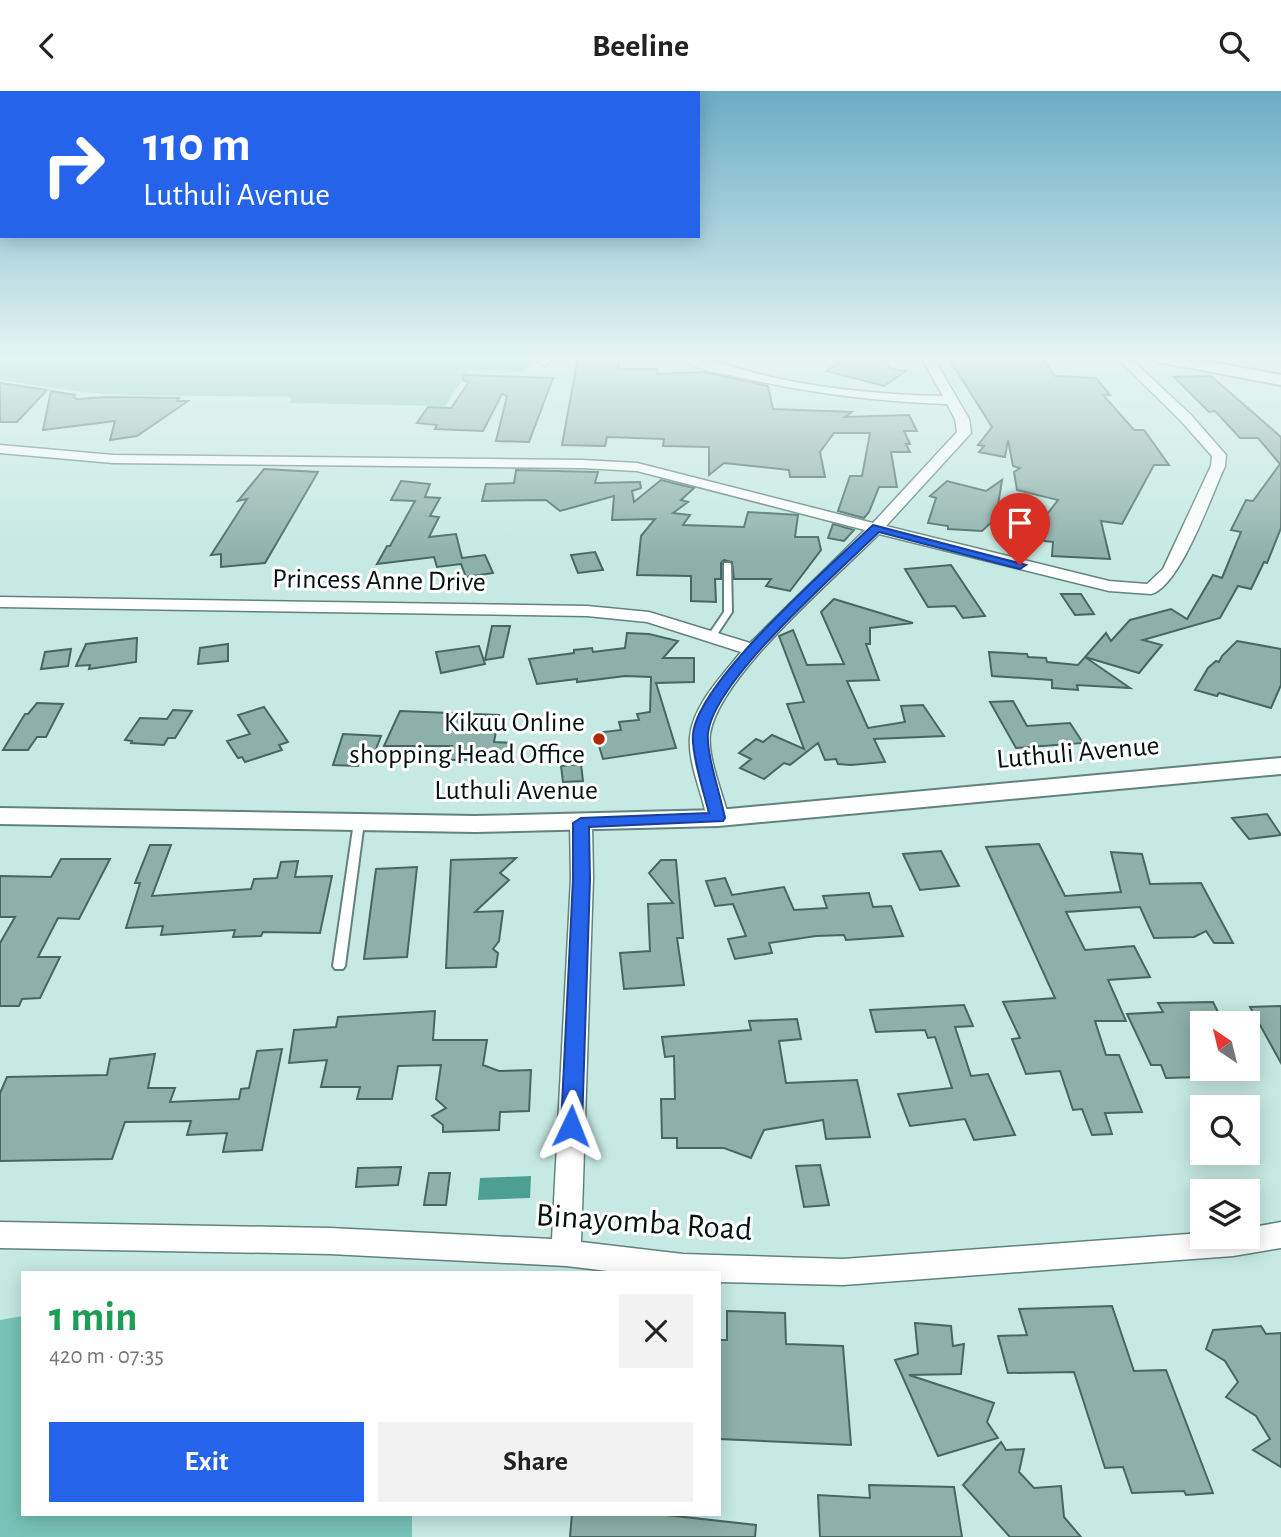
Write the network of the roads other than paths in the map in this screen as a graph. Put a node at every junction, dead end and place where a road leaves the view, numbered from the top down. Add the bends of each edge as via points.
1 (963, 424) edge
2 (1191, 424) edge
3 (0, 449) edge
4 (877, 527) junction
5 (727, 565) dead end
6 (0, 601) edge
7 (711, 637) junction
8 (752, 650) junction
9 (1281, 766) edge
10 (0, 816) edge
11 (718, 818) junction
12 (359, 822) junction
13 (581, 823) junction
14 (339, 966) dead end
15 (0, 1235) edge
16 (1281, 1235) edge
17 (566, 1253) junction

1 - 4 street via 964,433
2 - 4 street via 1219,455 1218,466 1170,571 1151,589 1109,586
3 - 4 street via 113,459 637,467
4 - 8 street
5 - 7 lane via 728,612
6 - 7 street, Princess Anne Drive via 587,611 649,617
7 - 8 street, Princess Anne Drive
8 - 11 street via 718,693 703,721 700,736
9 - 11 street, Luthuli Avenue
10 - 12 street, Luthuli Avenue
11 - 13 street, Luthuli Avenue
12 - 13 street, Luthuli Avenue
12 - 14 lane
13 - 17 street
15 - 17 street, Binayomba Road via 330,1241
16 - 17 street, Binayomba Road via 1220,1244 843,1272 683,1267

